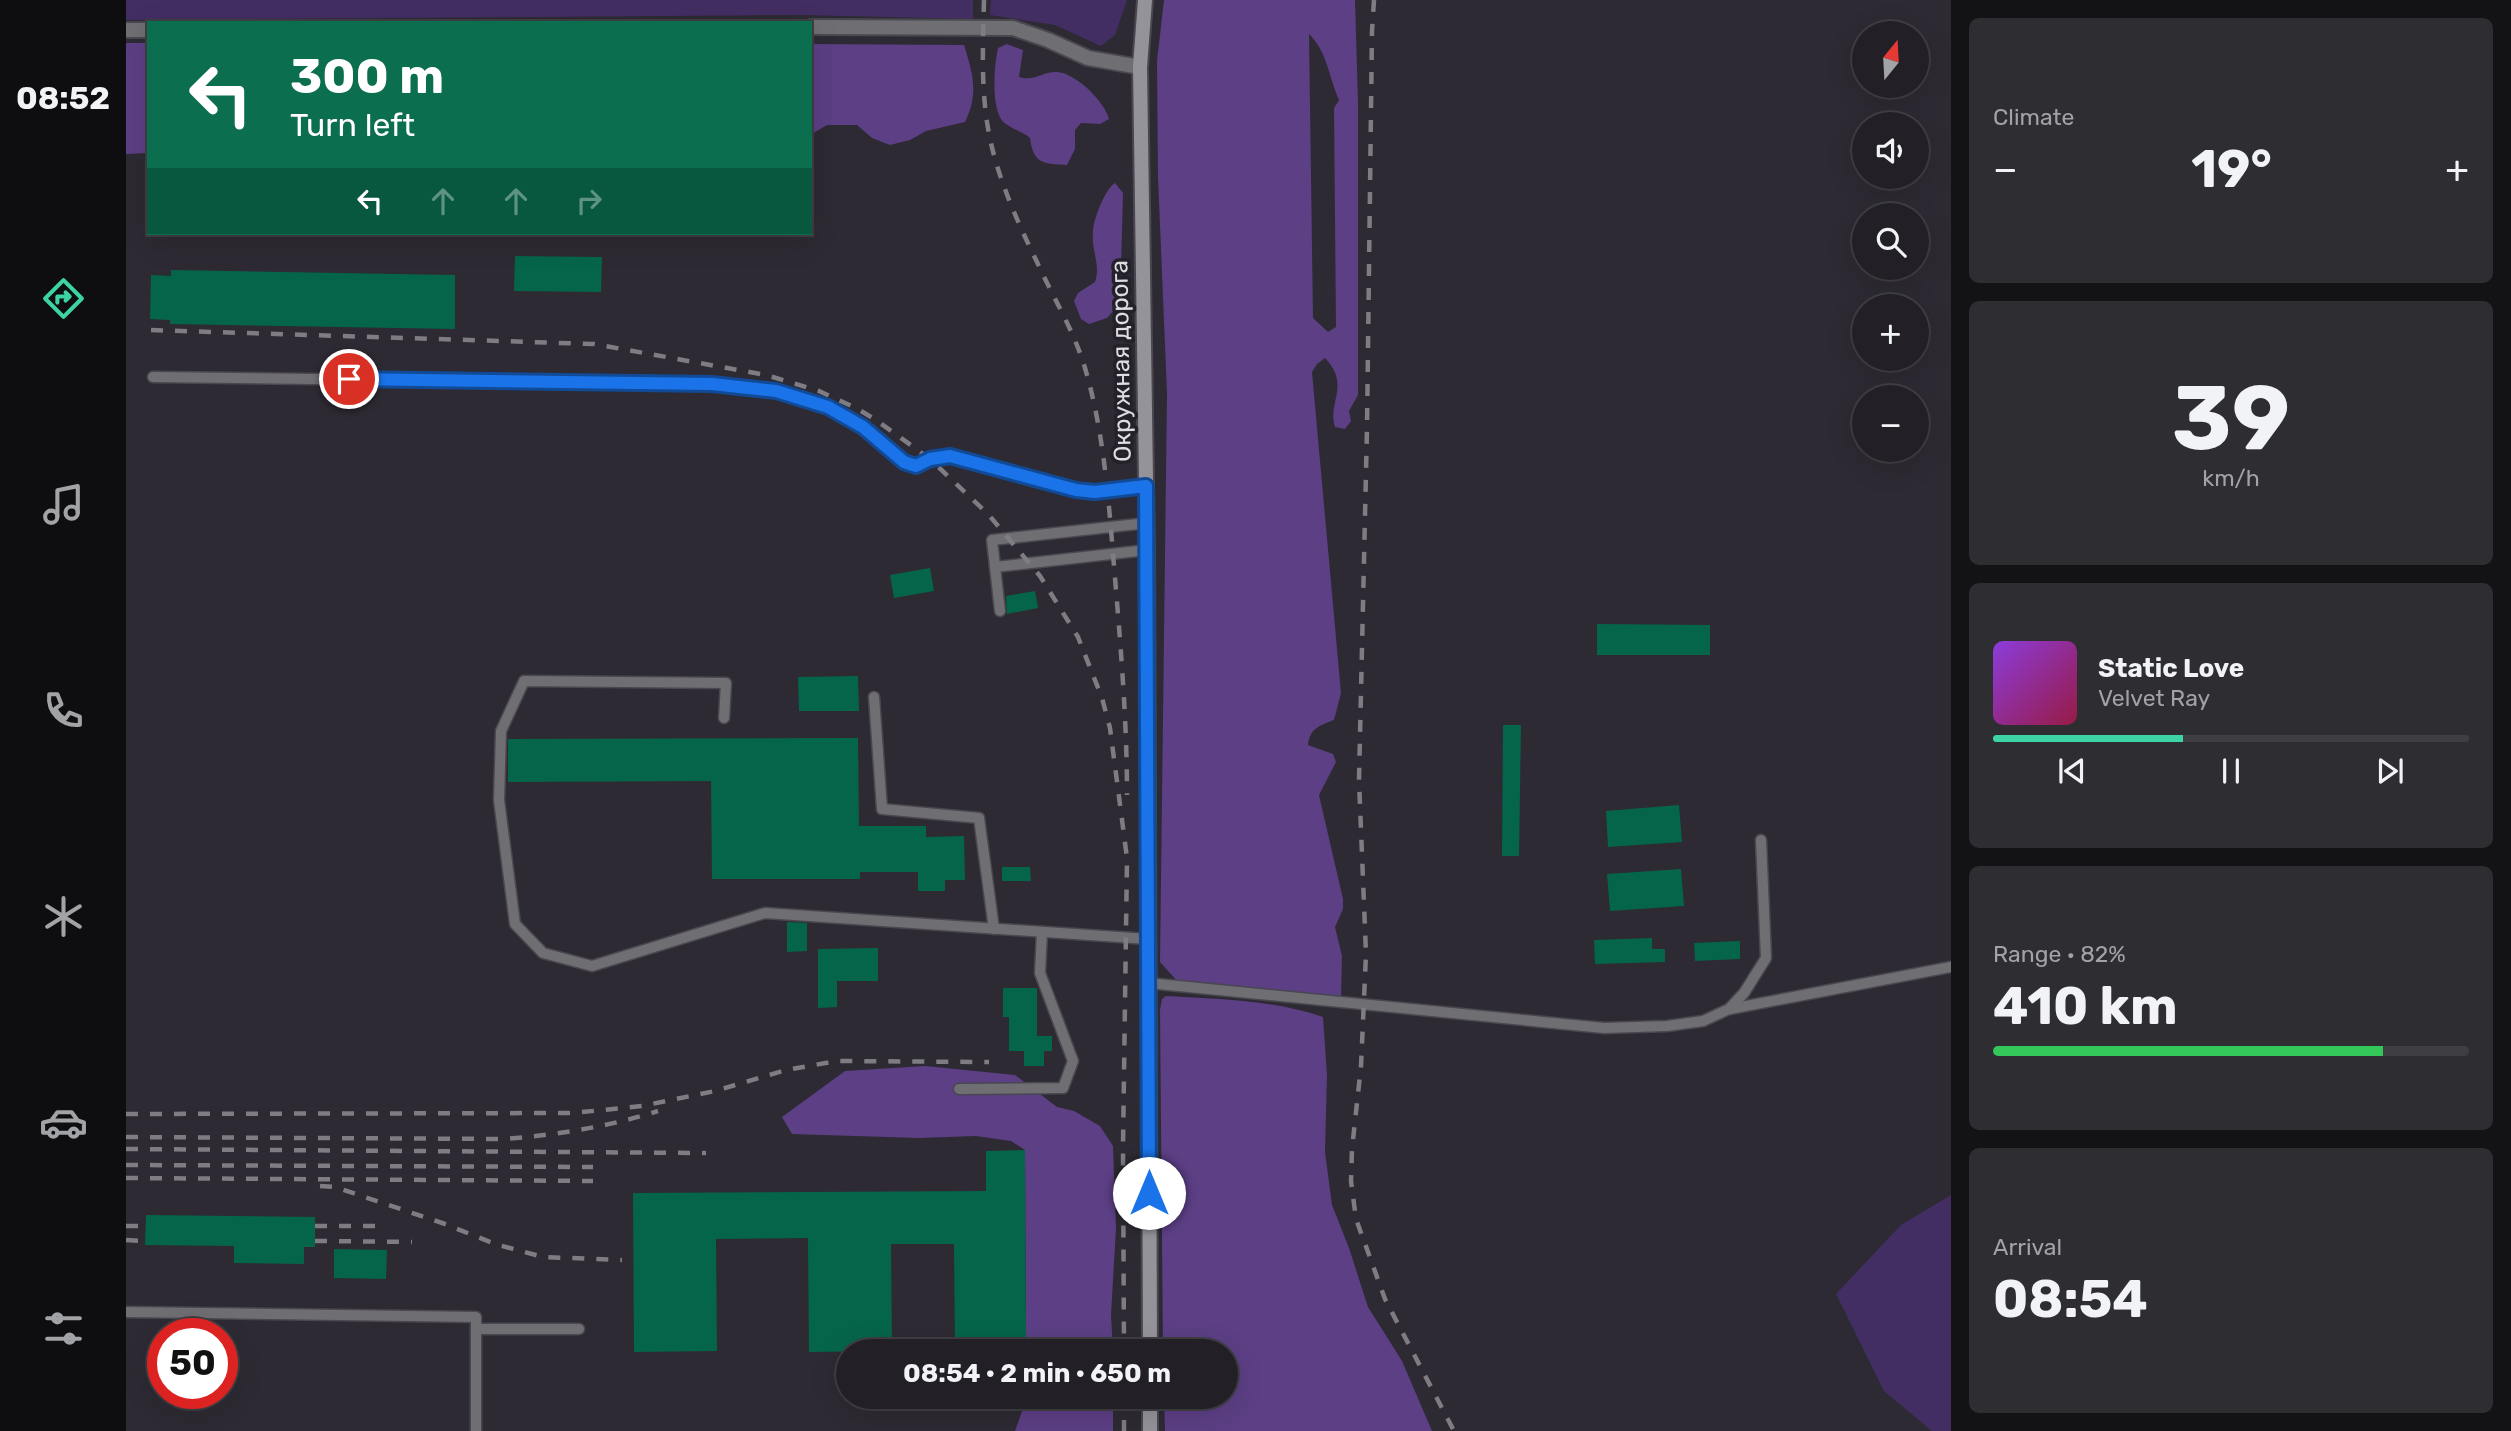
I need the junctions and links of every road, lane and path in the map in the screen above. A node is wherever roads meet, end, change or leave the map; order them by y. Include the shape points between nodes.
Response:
1 (1145, 0) edge
2 (812, 27) edge
3 (126, 30) edge
4 (147, 30) edge
5 (1140, 67) junction
6 (153, 377) dead end
7 (1146, 486) junction
8 (1147, 523) junction
9 (1147, 550) junction
10 (995, 567) junction
11 (1000, 611) dead end
12 (874, 697) dead end
13 (724, 718) dead end
14 (1762, 840) dead end
15 (994, 929) junction
16 (1042, 932) junction
17 (1148, 939) junction
18 (1951, 967) edge
19 (1148, 983) junction
20 (1729, 1009) junction
21 (959, 1089) dead end
22 (126, 1312) edge
23 (476, 1329) junction
24 (579, 1329) dead end
25 (1150, 1339) edge
26 (1150, 1409) edge
27 (476, 1431) edge
28 (1150, 1431) edge

1 - 5 main road, Окружная дорога
2 - 5 street via 1013,28 1087,58
3 - 4 street
5 - 7 main road, Окружная дорога
6 - 7 lane via 712,384 776,391 828,407 916,466 950,456 1076,490
7 - 8 main road, Окружная дорога
8 - 9 main road, Окружная дорога
8 - 10 lane via 992,540
9 - 10 lane
9 - 17 main road, Окружная дорога
10 - 11 lane
12 - 15 lane via 882,809 979,818
13 - 15 lane via 726,683 524,681 500,731 499,800 515,923 543,953 592,966 765,913
14 - 20 lane via 1766,958
15 - 16 lane
16 - 17 lane
16 - 21 lane via 1040,973 1073,1061 1063,1088
17 - 19 main road, Окружная дорога
18 - 20 lane
19 - 20 lane via 1604,1028 1703,1021
19 - 25 main road, Окружная дорога
22 - 23 lane via 477,1317
23 - 24 lane
23 - 27 lane
26 - 28 main road

